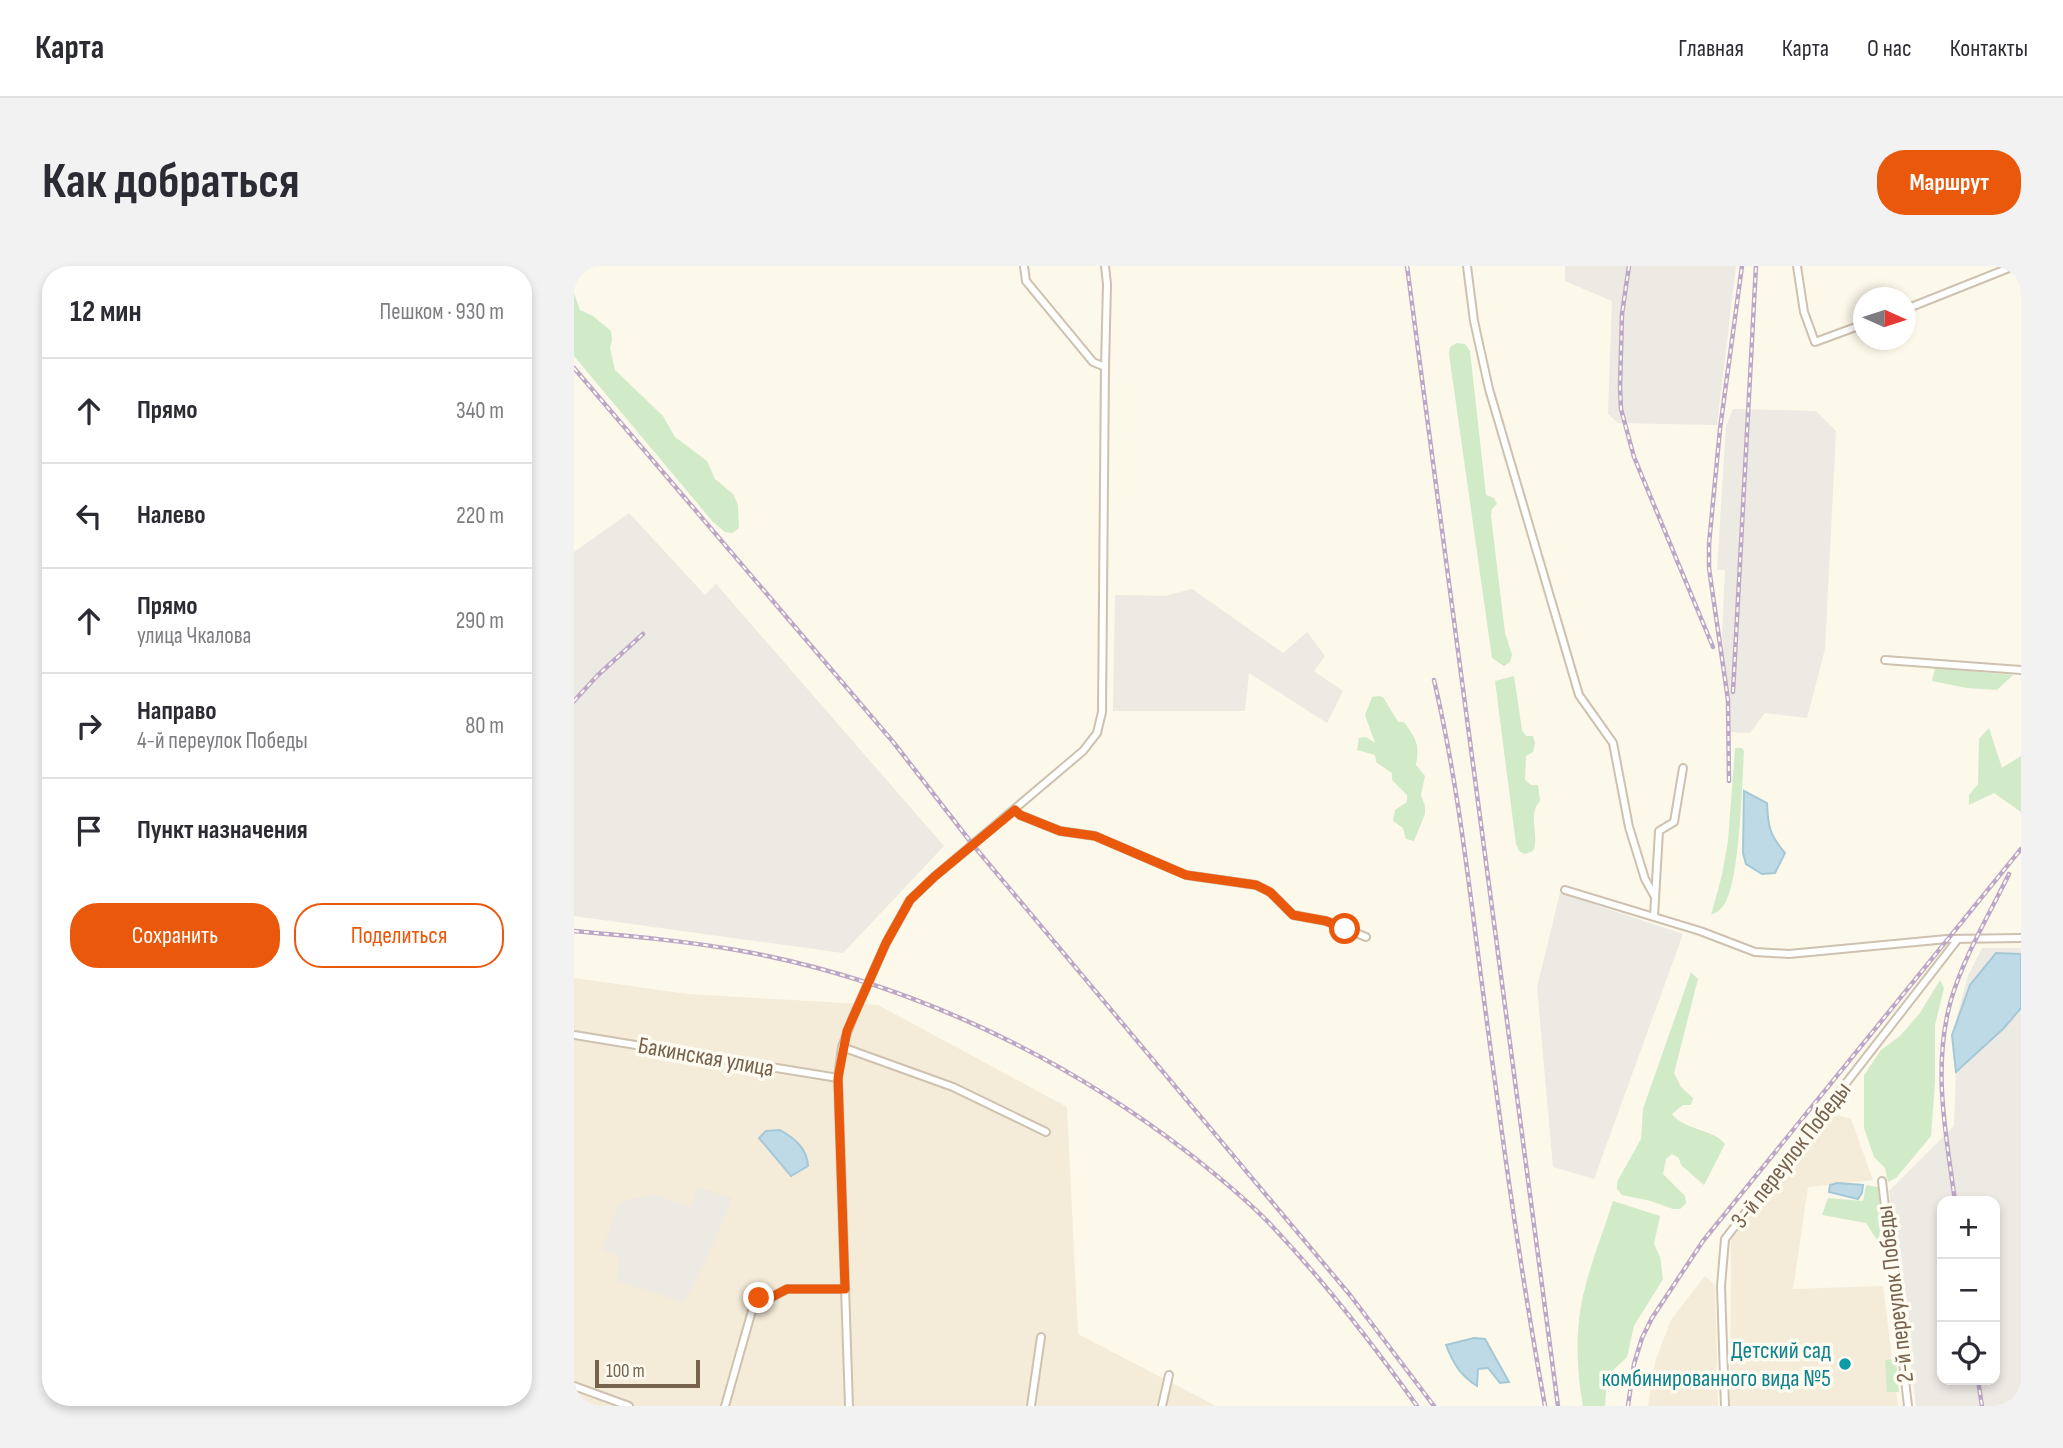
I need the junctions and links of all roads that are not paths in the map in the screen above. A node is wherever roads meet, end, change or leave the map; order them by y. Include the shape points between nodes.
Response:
1 (1024, 266) edge
2 (1105, 266) edge
3 (1467, 266) edge
4 (1797, 266) edge
5 (2014, 266) edge
6 (1916, 305) edge
7 (1853, 328) edge
8 (1105, 367) junction
9 (1885, 660) dead end
10 (2021, 670) edge
11 (1683, 768) dead end
12 (1015, 810) junction
13 (1565, 890) dead end
14 (1655, 897) junction
15 (1654, 916) junction
16 (1366, 937) dead end
17 (2021, 938) edge
18 (1958, 939) junction
19 (574, 1035) edge
20 (842, 1047) junction
21 (838, 1078) junction
22 (1046, 1132) dead end
23 (1882, 1181) dead end
24 (845, 1289) junction
25 (1041, 1337) dead end
26 (1169, 1375) dead end
27 (574, 1386) edge
28 (629, 1406) edge
29 (725, 1406) edge
30 (849, 1406) edge
31 (1031, 1406) edge
32 (1162, 1406) edge
33 (1725, 1406) edge
34 (1908, 1406) edge

1 - 8 street via 1026,281 1093,362
2 - 8 street
3 - 14 street via 1489,389 1579,695 1612,743 1629,827
4 - 7 street via 1804,312 1815,342
5 - 6 street
8 - 12 street via 1100,723 1083,751
9 - 10 street
11 - 14 street via 1674,822 1659,831
12 - 16 street via 1060,831 1095,836 1186,875 1256,885 1293,915 1326,921
12 - 20 street via 910,900 867,984
13 - 15 street
14 - 15 street
15 - 18 street via 1755,952 1789,954
17 - 18 street
18 - 33 street, 3-й переулок Победы via 1725,1239 1721,1286
19 - 21 street, Бакинская улица
20 - 21 street
20 - 22 street via 953,1087
21 - 24 street
23 - 34 street, 2-й переулок Победы
24 - 29 street via 787,1289 759,1298
24 - 30 street
25 - 31 street
26 - 32 street
27 - 28 street

